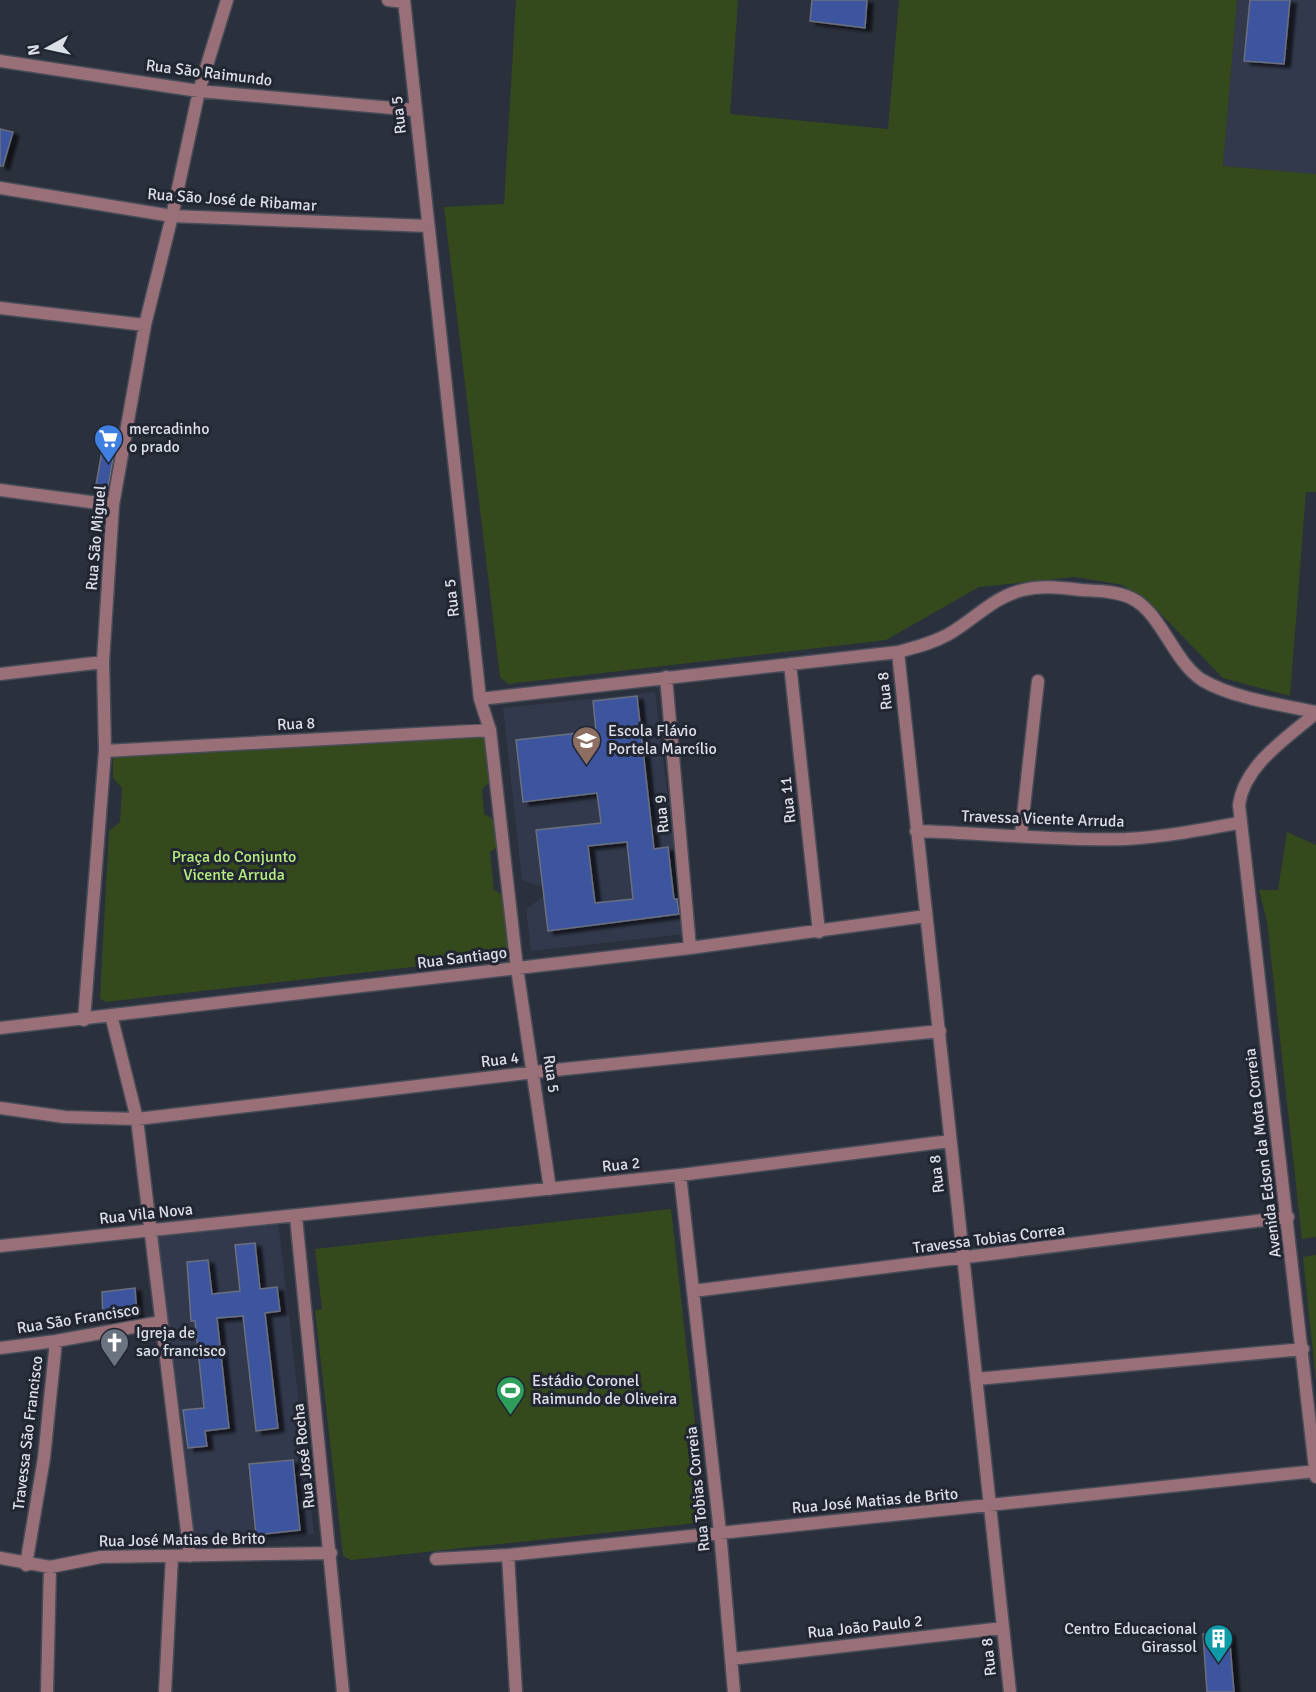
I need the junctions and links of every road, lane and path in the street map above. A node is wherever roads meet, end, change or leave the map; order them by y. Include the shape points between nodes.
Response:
1 (227, 0) edge
2 (388, 0) edge
3 (404, 1) edge
4 (0, 61) edge
5 (199, 91) junction
6 (415, 110) junction
7 (0, 188) edge
8 (172, 216) junction
9 (428, 226) junction
10 (0, 308) edge
11 (145, 325) junction
12 (0, 490) edge
13 (113, 505) junction
14 (898, 652) junction
15 (103, 662) junction
16 (790, 664) junction
17 (0, 674) edge
18 (666, 677) junction
19 (1038, 681) dead end
20 (480, 699) junction
21 (1316, 713) edge
22 (490, 730) junction
23 (105, 751) junction
24 (1239, 823) junction
25 (916, 831) junction
26 (1021, 834) junction
27 (927, 916) junction
28 (819, 932) junction
29 (690, 948) junction
30 (517, 968) junction
31 (111, 1016) junction
32 (84, 1020) junction
33 (0, 1028) edge
34 (940, 1031) junction
35 (535, 1072) junction
36 (0, 1108) edge
37 (137, 1119) junction
38 (950, 1142) junction
39 (680, 1175) junction
40 (550, 1189) junction
41 (296, 1217) junction
42 (1287, 1217) junction
43 (150, 1229) junction
44 (0, 1246) edge
45 (963, 1259) junction
46 (693, 1291) junction
47 (161, 1322) junction
48 (56, 1341) junction
49 (0, 1348) edge
50 (1303, 1349) junction
51 (976, 1379) junction
52 (1316, 1471) edge
53 (1316, 1478) edge
54 (989, 1506) junction
55 (720, 1532) junction
56 (331, 1554) junction
57 (508, 1555) junction
58 (172, 1556) junction
59 (190, 1556) junction
60 (0, 1558) edge
61 (436, 1559) dead end
62 (26, 1565) junction
63 (50, 1567) junction
64 (1003, 1628) junction
65 (731, 1659) junction
66 (48, 1692) edge
67 (165, 1692) edge
68 (343, 1692) edge
69 (516, 1692) edge
70 (734, 1692) edge
71 (1010, 1692) edge

1 - 5 street, Rua São Miguel
2 - 3 street
3 - 6 street, Rua 5
4 - 5 street, Rua São Raimundo
5 - 6 street, Rua São Raimundo
5 - 8 street, Rua São Miguel
6 - 9 street, Rua 5
7 - 8 street, Rua São José de Ribamar
8 - 9 street, Rua São José de Ribamar
8 - 11 street, Rua São Miguel
9 - 20 street, Rua 5
10 - 11 street
11 - 13 street, Rua São Miguel
12 - 13 street
13 - 15 street, Rua São Miguel
14 - 16 street, Rua 8
14 - 21 street, Rua 8 via 935,641 1006,595 1025,589 1119,594 1143,607 1179,657 1202,680
14 - 25 street, Rua 8
15 - 17 street
15 - 23 street, Rua São Miguel
16 - 18 street, Rua 8
16 - 28 street, Rua 11
18 - 20 street, Rua 8
18 - 29 street, Rua 9
19 - 26 street
20 - 22 street, Rua 5
21 - 24 street, Avenida Edson da Mota Correia via 1248,778 1241,790
22 - 23 street, Rua 8
22 - 30 street, Rua 5
23 - 32 street, Rua São Miguel
24 - 26 street, Travessa Vicente Arruda via 1173,835 1127,838
24 - 42 street, Avenida Edson da Mota Correia
25 - 26 street, Travessa Vicente Arruda
25 - 27 street, Rua 8
27 - 28 street, Rua Santiago
27 - 34 street, Rua 8
28 - 29 street, Rua Santiago
29 - 30 street, Rua Santiago
30 - 31 street, Rua Santiago
30 - 35 street, Rua 5
31 - 32 street, Rua Santiago
31 - 37 street
32 - 33 street, Rua Santiago
34 - 35 street, Rua 4
34 - 38 street, Rua 8
35 - 37 street, Rua 4
35 - 40 street, Rua 5
36 - 37 street, Rua 4 via 66,1117
37 - 43 street
38 - 39 street, Rua 2
38 - 45 street, Rua 8
39 - 40 street, Rua 2
39 - 46 street, Rua Tobias Correia
40 - 41 street, Rua 2
41 - 43 street, Rua Vila Nova
41 - 56 street, Rua José Rocha
42 - 45 street, Travessa Tobias Correa
42 - 50 street, Avenida Edson da Mota Correia
43 - 44 street, Rua Vila Nova
43 - 47 street
45 - 46 street, Travessa Tobias Correa
45 - 51 street, Rua 8
46 - 55 street, Rua Tobias Correia
47 - 48 street, Rua São Francisco
47 - 59 street
48 - 49 street, Rua São Francisco
48 - 62 street, Travessa São Francisco via 45,1458
50 - 51 street
50 - 52 street, Avenida Edson da Mota Correia
51 - 54 street, Rua 8
52 - 53 street, Avenida Edson da Mota Correia
52 - 54 street, Rua José Matias de Brito
54 - 55 street, Rua José Matias de Brito
54 - 64 street, Rua 8
55 - 57 street, Rua José Matias de Brito
55 - 65 street, Rua Tobias Correia
56 - 59 street, Rua José Matias de Brito
56 - 68 street, Rua José Rocha
57 - 61 street, Rua José Matias de Brito
57 - 69 street
58 - 59 street, Rua José Matias de Brito
58 - 63 street, Rua José Matias de Brito via 101,1557
58 - 67 street
60 - 62 street, Rua José Matias de Brito
62 - 63 street, Rua José Matias de Brito
63 - 66 street
64 - 65 street, Rua João Paulo 2
64 - 71 street, Rua 8
65 - 70 street, Rua Tobias Correia

